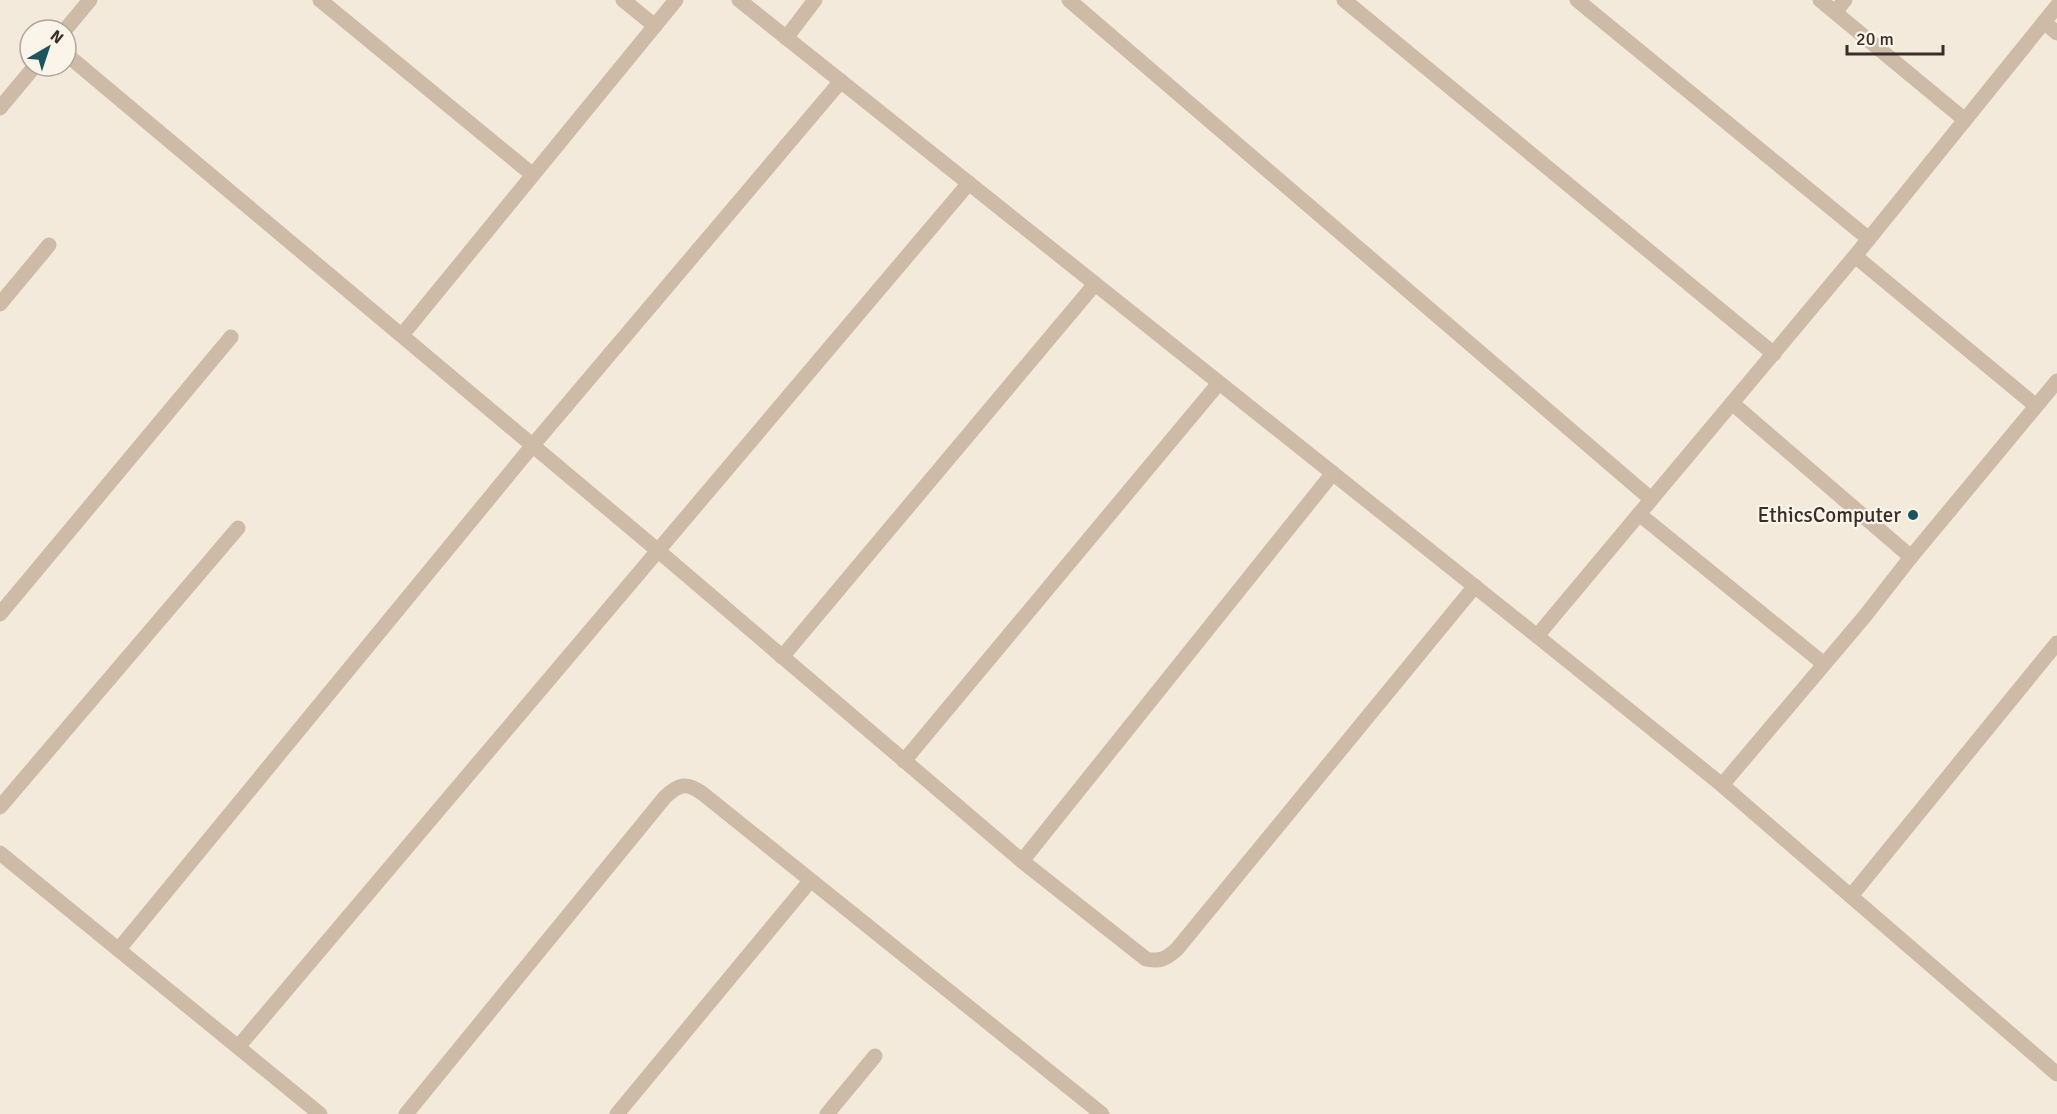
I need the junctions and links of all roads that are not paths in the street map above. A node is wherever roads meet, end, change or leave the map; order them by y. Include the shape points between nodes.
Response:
1 (320, 0) edge
2 (623, 0) edge
3 (676, 0) edge
4 (739, 0) edge
5 (816, 0) edge
6 (1069, 0) edge
7 (1577, 0) edge
8 (1820, 0) edge
9 (1845, 0) edge
10 (88, 1) edge
11 (1346, 1) edge
12 (2057, 6) edge
13 (1835, 12) junction
14 (75, 18) edge
15 (2044, 22) junction
16 (655, 26) junction
17 (2057, 33) edge
18 (786, 38) junction
19 (78, 64) edge
20 (25, 78) edge
21 (841, 81) junction
22 (0, 108) edge
23 (1965, 120) junction
24 (532, 175) junction
25 (969, 183) junction
26 (1869, 239) junction
27 (50, 245) dead end
28 (1855, 256) junction
29 (1095, 284) junction
30 (0, 304) edge
31 (402, 335) junction
32 (231, 337) dead end
33 (1774, 354) junction
34 (2057, 381) edge
35 (1220, 383) junction
36 (1732, 403) junction
37 (2036, 406) junction
38 (533, 446) junction
39 (1333, 473) junction
40 (1651, 500) junction
41 (1639, 514) junction
42 (238, 528) dead end
43 (657, 551) junction
44 (1911, 557) junction
45 (1475, 586) junction
46 (0, 614) edge
47 (1537, 636) junction
48 (2057, 643) edge
49 (782, 657) junction
50 (1824, 664) junction
51 (904, 761) junction
52 (1722, 785) junction
53 (0, 807) edge
54 (0, 853) edge
55 (1022, 861) junction
56 (810, 881) junction
57 (1851, 896) junction
58 (120, 949) junction
59 (238, 1047) junction
60 (875, 1056) dead end
61 (2057, 1074) edge
62 (320, 1114) edge
63 (406, 1114) edge
64 (616, 1114) edge
65 (827, 1114) edge
66 (1102, 1114) edge

1 - 24 street
2 - 16 street
3 - 16 street
4 - 18 street
5 - 18 street
6 - 40 street
7 - 26 street
8 - 13 street
9 - 13 street
10 - 14 street
11 - 33 street
12 - 15 street
13 - 23 street
15 - 17 street
15 - 23 street
16 - 24 street
18 - 21 street
19 - 31 street
20 - 22 street
21 - 25 street
21 - 38 street
23 - 26 street
24 - 31 street
25 - 29 street
25 - 43 street
26 - 28 street
27 - 30 street
28 - 33 street
28 - 37 street
29 - 35 street
29 - 49 street
31 - 38 street
32 - 46 street
33 - 36 street
34 - 37 street
35 - 39 street
35 - 51 street
36 - 40 street
36 - 44 street
37 - 44 street
38 - 43 street
38 - 58 street
39 - 45 street
39 - 55 street
40 - 41 street
41 - 47 street
41 - 50 street
42 - 53 street
43 - 49 street
43 - 59 street
44 - 50 street
45 - 47 street
45 - 55 street via 1168,958 1157,962 1146,959
47 - 52 street
48 - 57 street
49 - 51 street
50 - 52 street
51 - 55 street
52 - 57 street
54 - 58 street
56 - 63 street via 692,786 674,789
56 - 64 street
56 - 66 street
57 - 61 street
58 - 59 street
59 - 62 street
60 - 65 street

